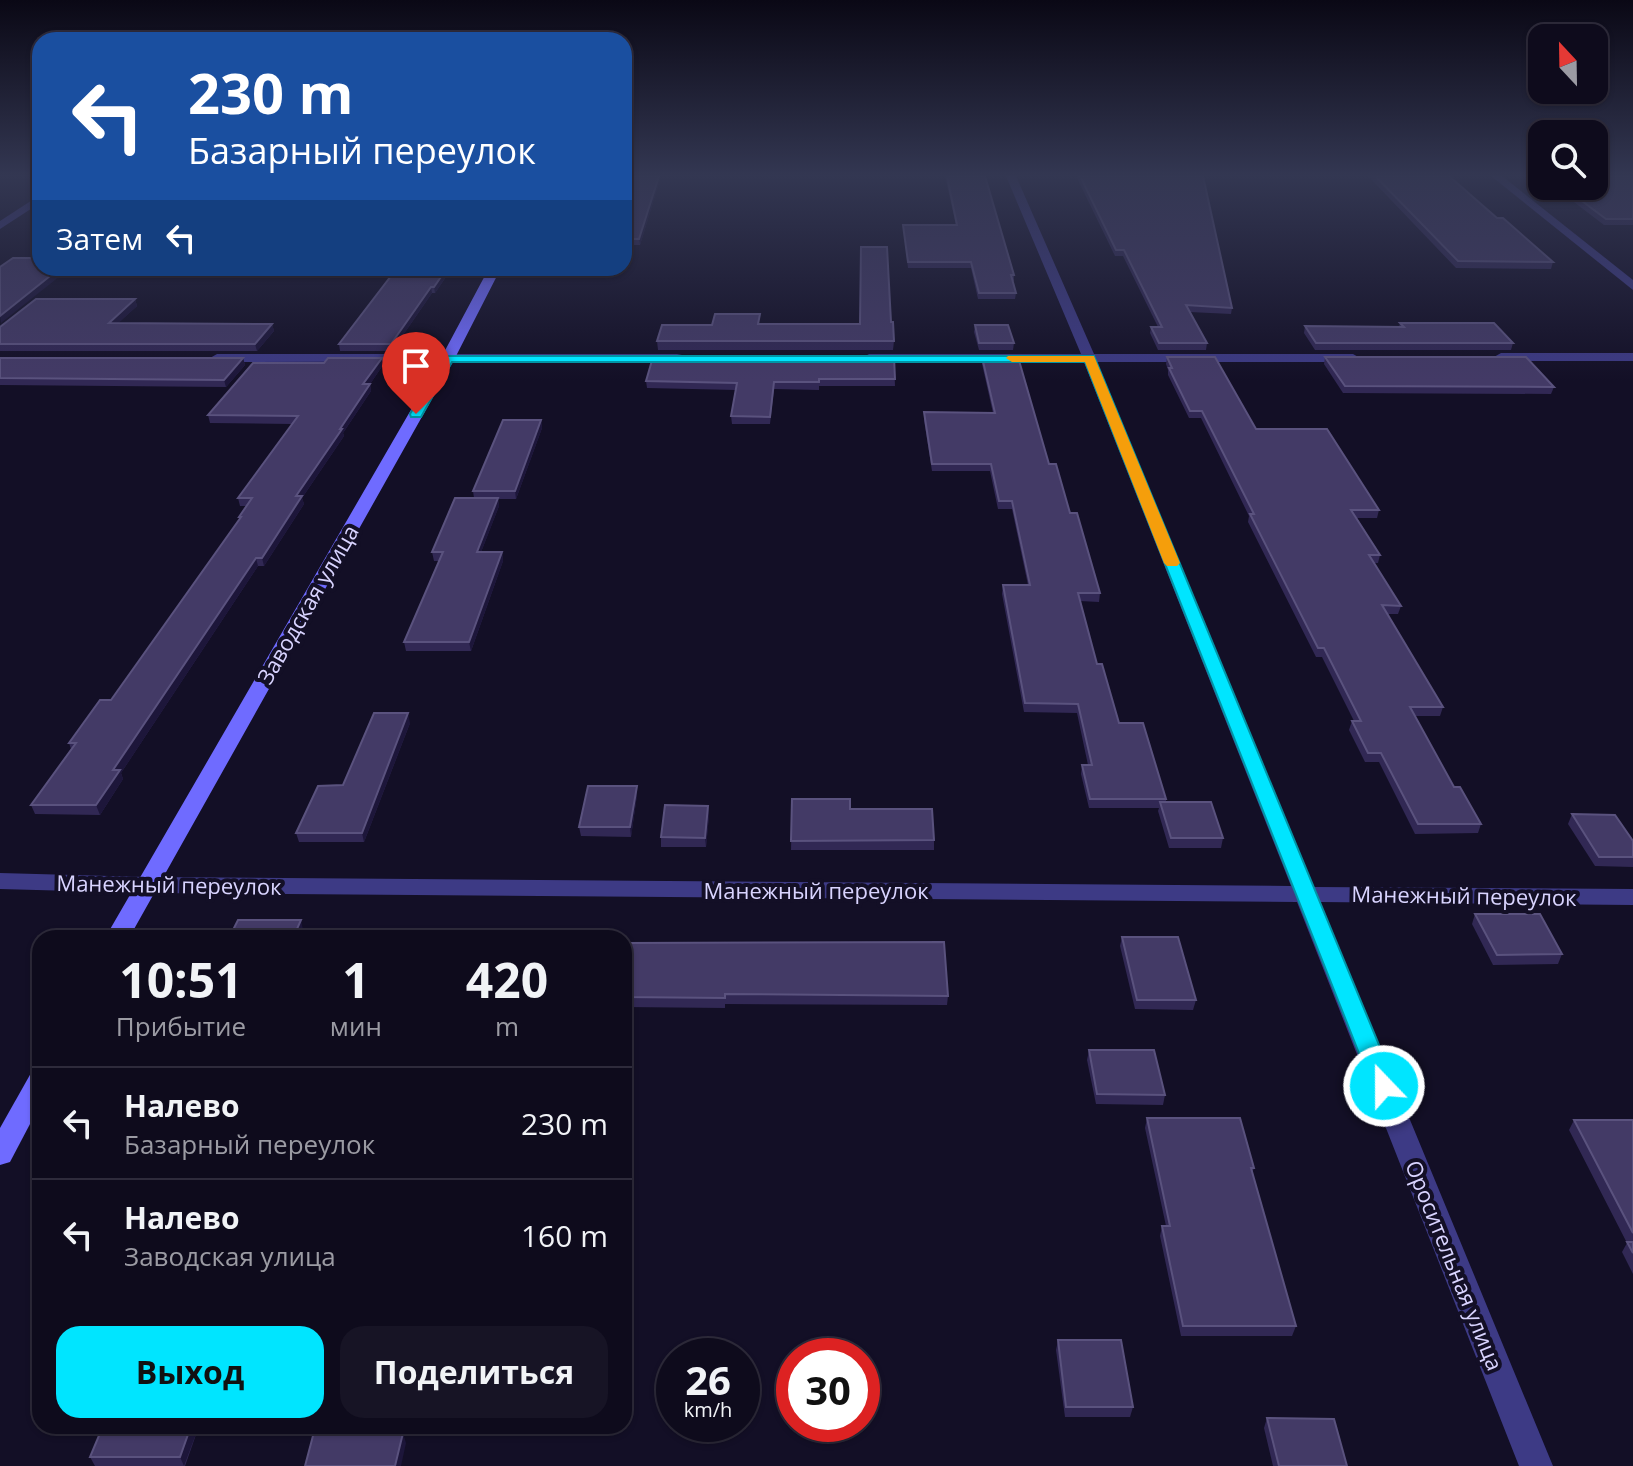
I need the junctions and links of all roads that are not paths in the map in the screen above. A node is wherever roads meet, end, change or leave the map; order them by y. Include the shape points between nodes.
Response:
1 (1040, 244) edge
2 (1581, 244) edge
3 (491, 276) edge
4 (1633, 286) edge
5 (1489, 357) edge
6 (1633, 357) edge
7 (208, 358) edge
8 (448, 358) junction
9 (698, 358) edge
10 (855, 358) edge
11 (1089, 358) junction
12 (1361, 358) edge
13 (0, 881) edge
14 (146, 885) junction
15 (1305, 893) junction
16 (1633, 897) edge
17 (121, 930) edge
18 (32, 1095) edge
19 (0, 1154) edge
20 (1536, 1466) edge

1 - 11 street, Оросительная улица
2 - 4 street
3 - 8 main road, Заводская улица
5 - 6 street
7 - 8 street
8 - 9 street
8 - 14 main road, Заводская улица
10 - 11 street
11 - 12 street
11 - 15 street, Оросительная улица
13 - 14 street, Манежный переулок
14 - 15 street, Манежный переулок
14 - 17 main road, Заводская улица
15 - 16 street, Манежный переулок
15 - 20 street, Оросительная улица
18 - 19 main road

